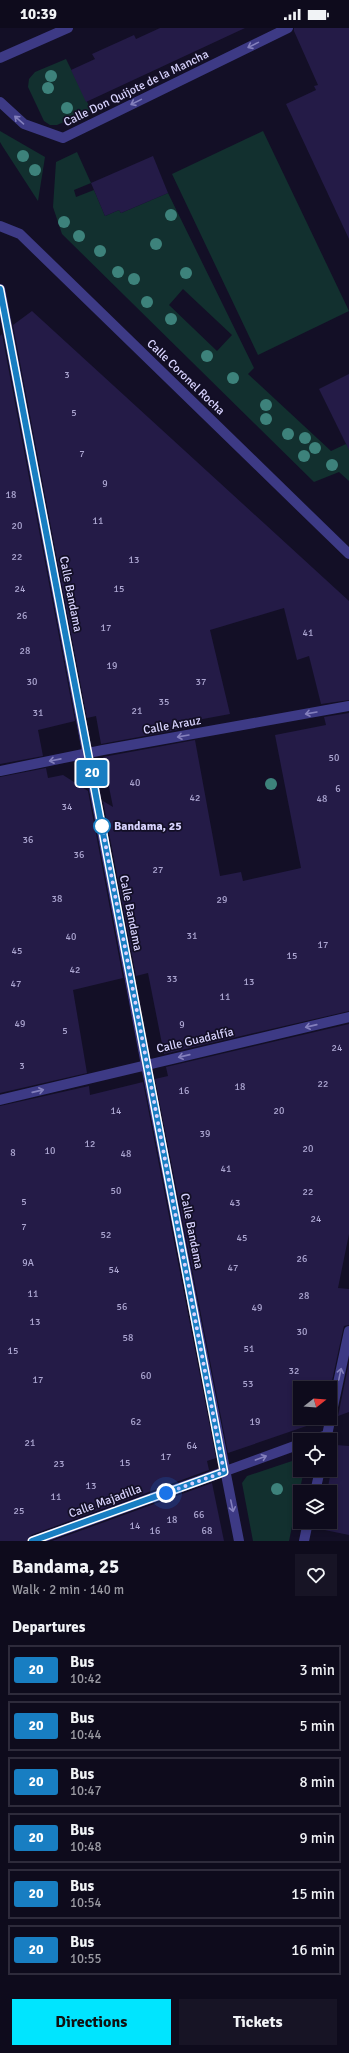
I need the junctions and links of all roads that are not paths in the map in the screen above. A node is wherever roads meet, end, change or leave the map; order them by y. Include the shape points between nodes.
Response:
1 (68, 28) edge
2 (288, 28) edge
3 (48, 32) edge
4 (0, 58) edge
5 (0, 102) edge
6 (0, 226) edge
7 (0, 289) edge
8 (349, 554) edge
9 (349, 706) edge
10 (88, 753) junction
11 (0, 771) edge
12 (349, 1017) edge
13 (146, 1065) junction
14 (0, 1100) edge
15 (349, 1331) edge
16 (328, 1433) edge
17 (293, 1447) edge
18 (224, 1472) junction
19 (307, 1529) edge
20 (33, 1541) edge
21 (239, 1541) edge
22 (304, 1541) edge

1 - 3 street
2 -> 5 street, Calle Don Quijote de la Mancha via 62,138 24,124
3 - 4 street
6 - 8 street, Calle Coronel Rocha via 20,234
7 - 10 street, Calle Bandama
9 -> 10 street, Calle Arauz
10 -> 11 street, Calle Arauz
10 - 13 street, Calle Bandama
12 -> 13 street, Calle Guadalfía
14 -> 13 street, Calle Guadalfía
13 - 18 street, Calle Bandama
16 -> 15 street
18 -> 17 street, Calle Majadilla
18 - 20 street, Calle Majadilla
18 -> 21 street, Calle Bandama
19 - 22 street

